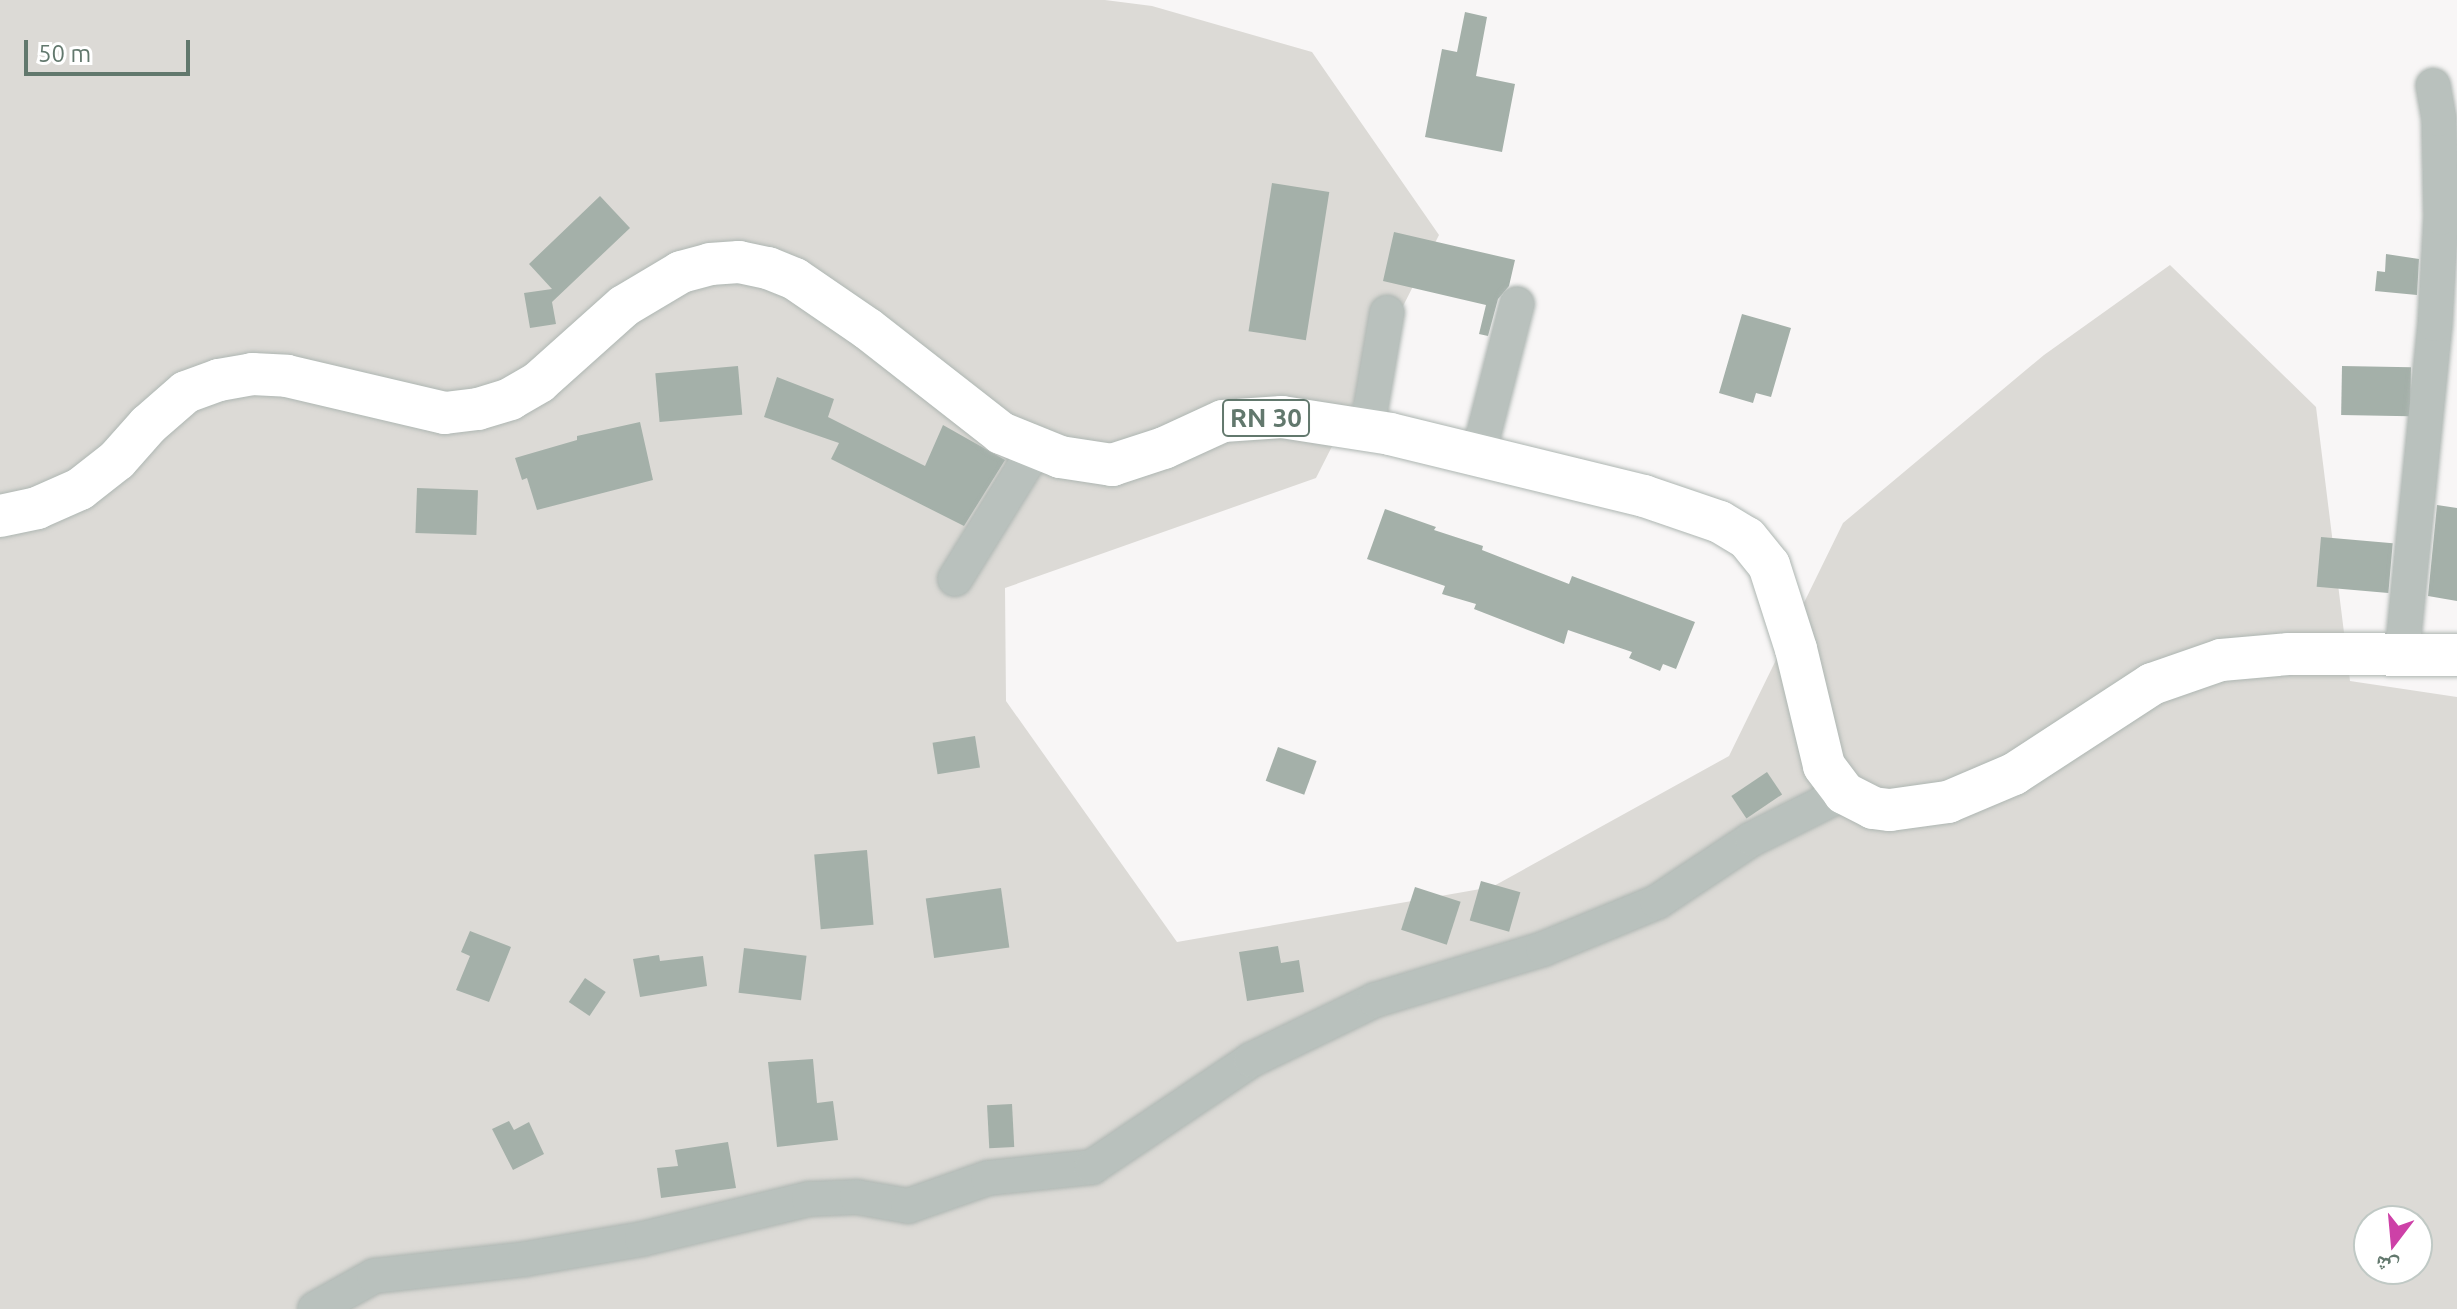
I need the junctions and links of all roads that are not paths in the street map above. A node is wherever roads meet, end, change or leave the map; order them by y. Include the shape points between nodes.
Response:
1 (2433, 86) dead end
2 (1517, 304) dead end
3 (1387, 313) dead end
4 (1367, 430) junction
5 (1036, 448) junction
6 (1478, 456) junction
7 (0, 516) edge
8 (955, 579) dead end
9 (2402, 654) junction
10 (2457, 655) edge
11 (1844, 793) junction
12 (315, 1309) edge

1 - 9 street via 2441,218
2 - 6 street
3 - 4 street
4 - 5 main road, RN 30 via 1282,417 1223,421 1112,465
4 - 6 main road, RN 30
5 - 7 main road, RN 30 via 1001,433 795,279 739,262 681,272 624,306 539,382 478,409 445,413 287,376 252,374 219,380 186,392 80,489 37,508
5 - 8 street
6 - 11 main road, RN 30 via 1644,496 1720,522 1747,538 1769,565 1824,766
9 - 10 main road
9 - 11 main road via 2221,660 2152,684 2014,774 1948,802 1890,810 1873,808
11 - 12 street via 1752,839 1657,902 1543,949 1375,1000 1251,1060 1092,1167 988,1178 908,1206 857,1197 809,1199 627,1242 374,1276

